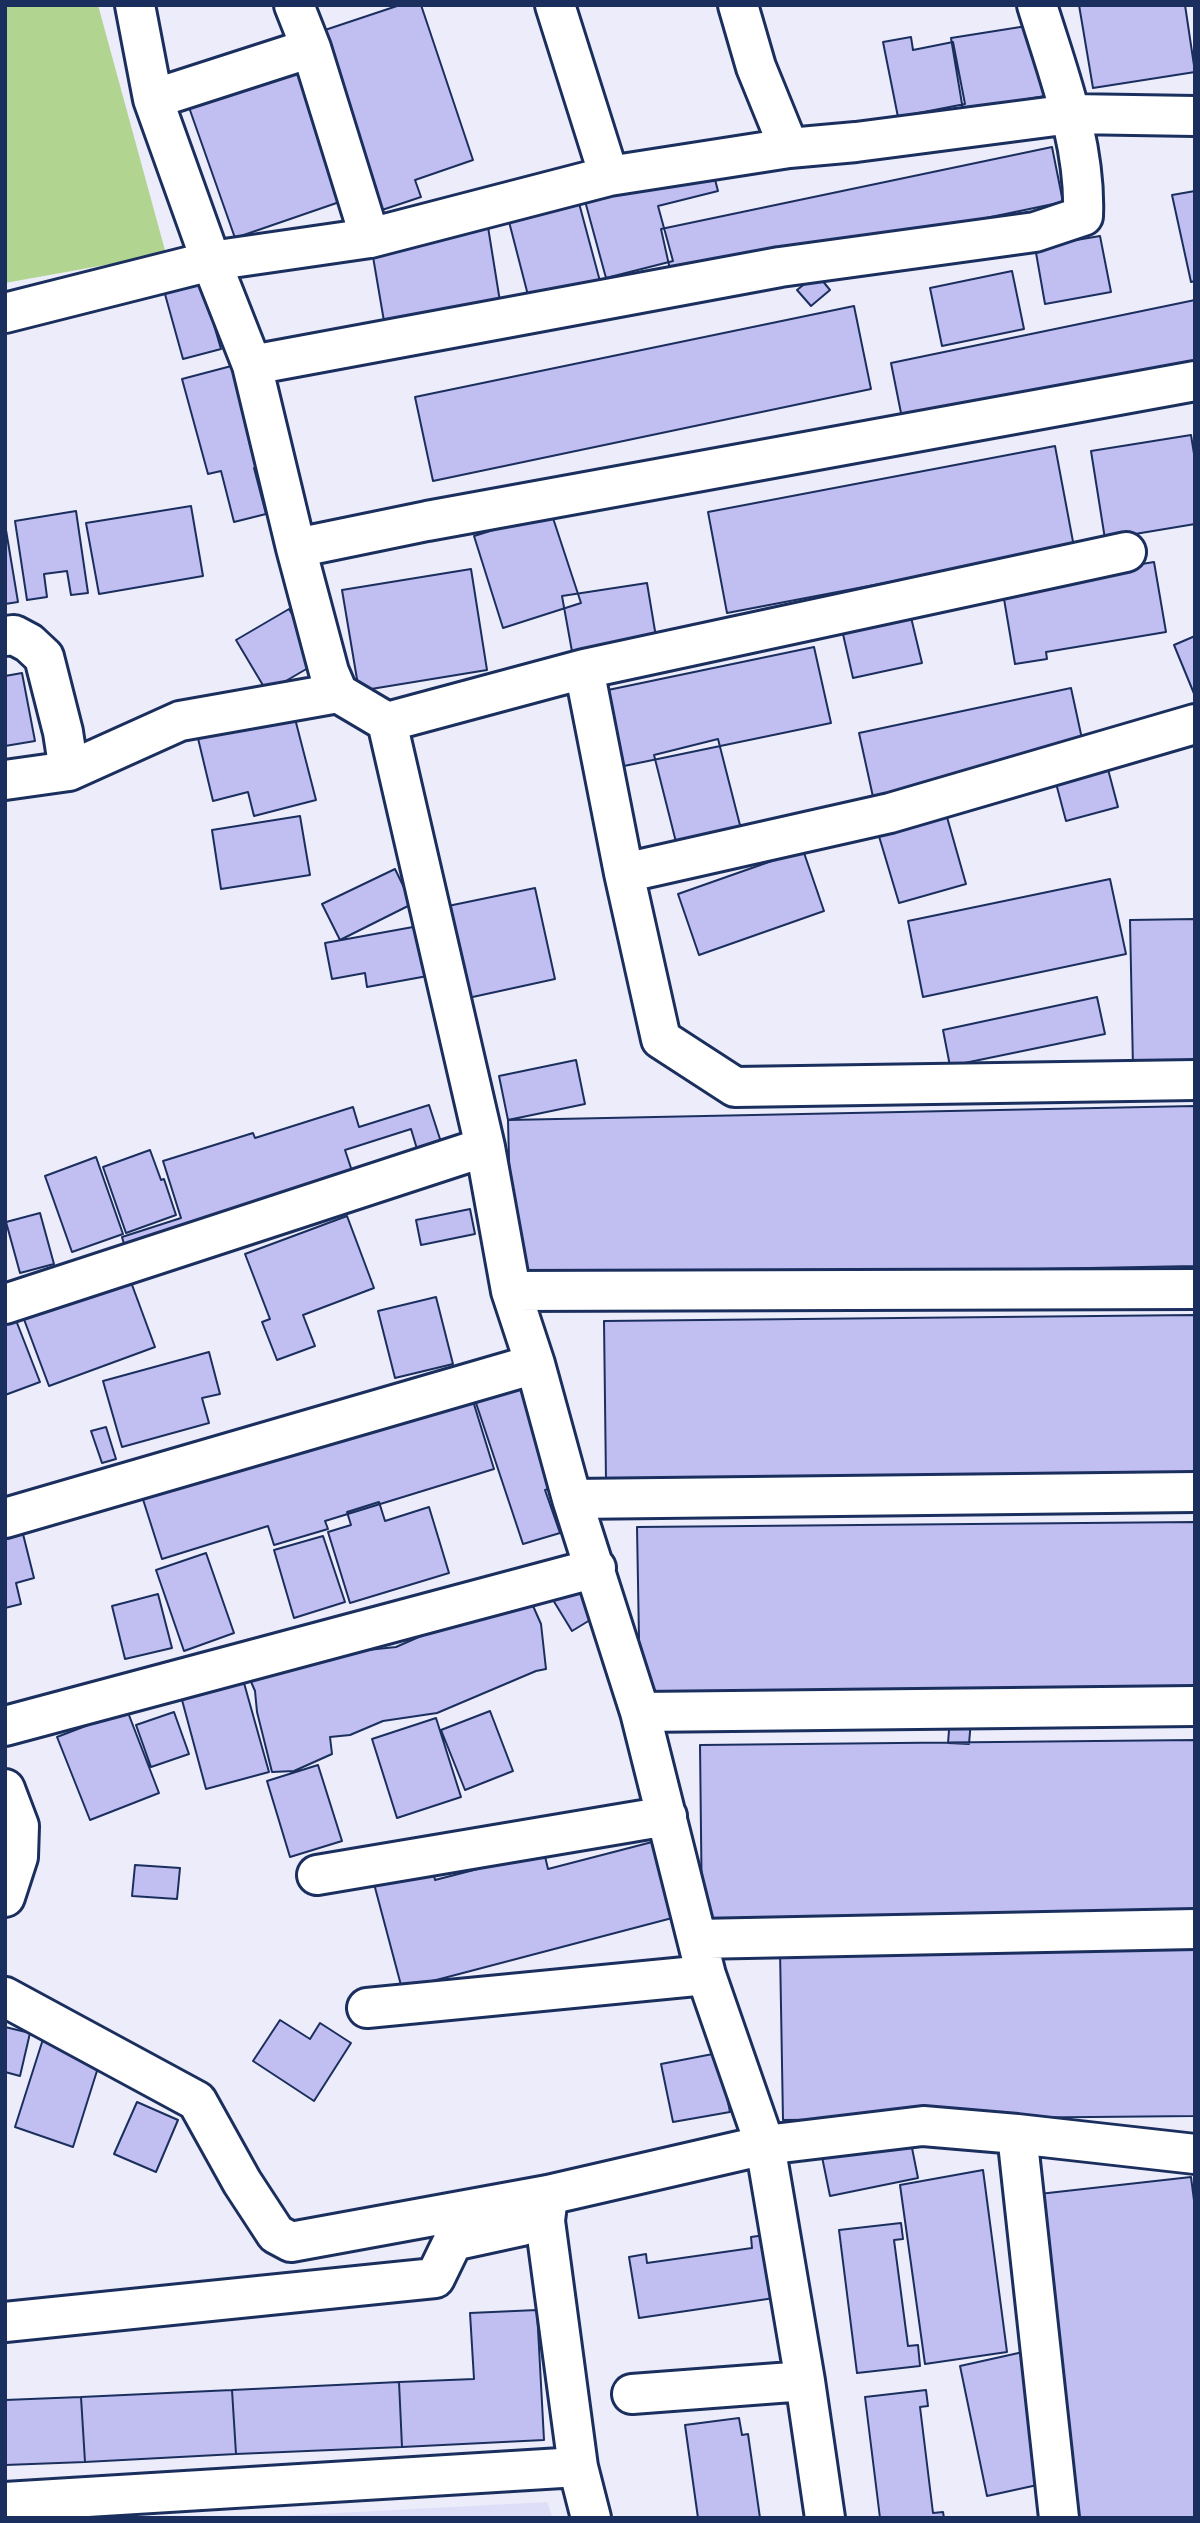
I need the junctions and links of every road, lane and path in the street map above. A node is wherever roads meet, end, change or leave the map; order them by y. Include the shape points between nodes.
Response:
1 (135, 5) edge
2 (294, 5) edge
3 (555, 5) edge
4 (738, 5) edge
5 (1037, 5) edge
6 (311, 48) junction
7 (153, 99) junction
8 (1071, 114) junction
9 (1195, 116) edge
10 (789, 148) junction
11 (609, 176) junction
12 (370, 238) junction
13 (211, 261) junction
14 (5, 313) edge
15 (252, 365) junction
16 (1195, 381) edge
17 (296, 548) junction
18 (1126, 552) dead end
19 (5, 636) edge
20 (584, 669) junction
21 (338, 692) junction
22 (387, 722) junction
23 (1195, 724) edge
24 (69, 771) junction
25 (5, 780) edge
26 (624, 873) junction
27 (1195, 1080) edge
28 (485, 1147) junction
29 (1195, 1289) edge
30 (511, 1291) junction
31 (5, 1304) edge
32 (535, 1364) junction
33 (1195, 1492) edge
34 (572, 1499) junction
35 (5, 1518) edge
36 (596, 1568) junction
37 (1195, 1706) edge
38 (640, 1712) junction
39 (5, 1726) edge
40 (5, 1789) edge
41 (667, 1816) junction
42 (317, 1875) dead end
43 (5, 1897) edge
44 (1195, 1929) edge
45 (697, 1939) junction
46 (706, 1975) junction
47 (5, 1997) edge
48 (367, 2008) dead end
49 (1017, 2134) junction
50 (765, 2145) junction
51 (1195, 2154) edge
52 (546, 2208) junction
53 (5, 2322) edge
54 (805, 2381) junction
55 (632, 2394) dead end
56 (578, 2467) junction
57 (5, 2502) edge
58 (591, 2518) edge
59 (825, 2518) edge
60 (1059, 2518) edge

1 - 7 street
2 - 6 street
3 - 11 street
4 - 10 street via 756,67
5 - 8 street
6 - 7 street
6 - 12 street
7 - 13 street
8 - 9 street
8 - 10 street
8 - 15 street via 1084,187 1083,216 1035,232 780,267
10 - 11 street
11 - 12 street
12 - 13 street
13 - 14 street
13 - 15 street
15 - 17 street
16 - 17 street
17 - 21 street
18 - 20 street
19 - 24 street via 29,643 44,657
20 - 22 street
20 - 26 street
21 - 22 street
21 - 24 street via 180,722
22 - 28 street
23 - 26 street via 890,813
24 - 25 street
26 - 27 street via 661,1039 735,1087
28 - 30 street
28 - 31 street
29 - 30 street
30 - 32 street
32 - 34 street
32 - 35 street
33 - 34 street
34 - 36 street
36 - 38 street
36 - 39 street
37 - 38 street
38 - 41 street
40 - 43 street via 19,1826 18,1857
41 - 42 street
41 - 45 street
44 - 45 street
45 - 46 street
46 - 48 street
46 - 50 street
47 - 52 street via 197,2101 276,2234 291,2242
49 - 50 street via 923,2126
49 - 51 street
49 - 60 street
50 - 52 street
50 - 54 street
52 - 53 street via 453,2241 436,2278
52 - 56 street
54 - 55 street
54 - 59 street
56 - 57 street
56 - 58 street

